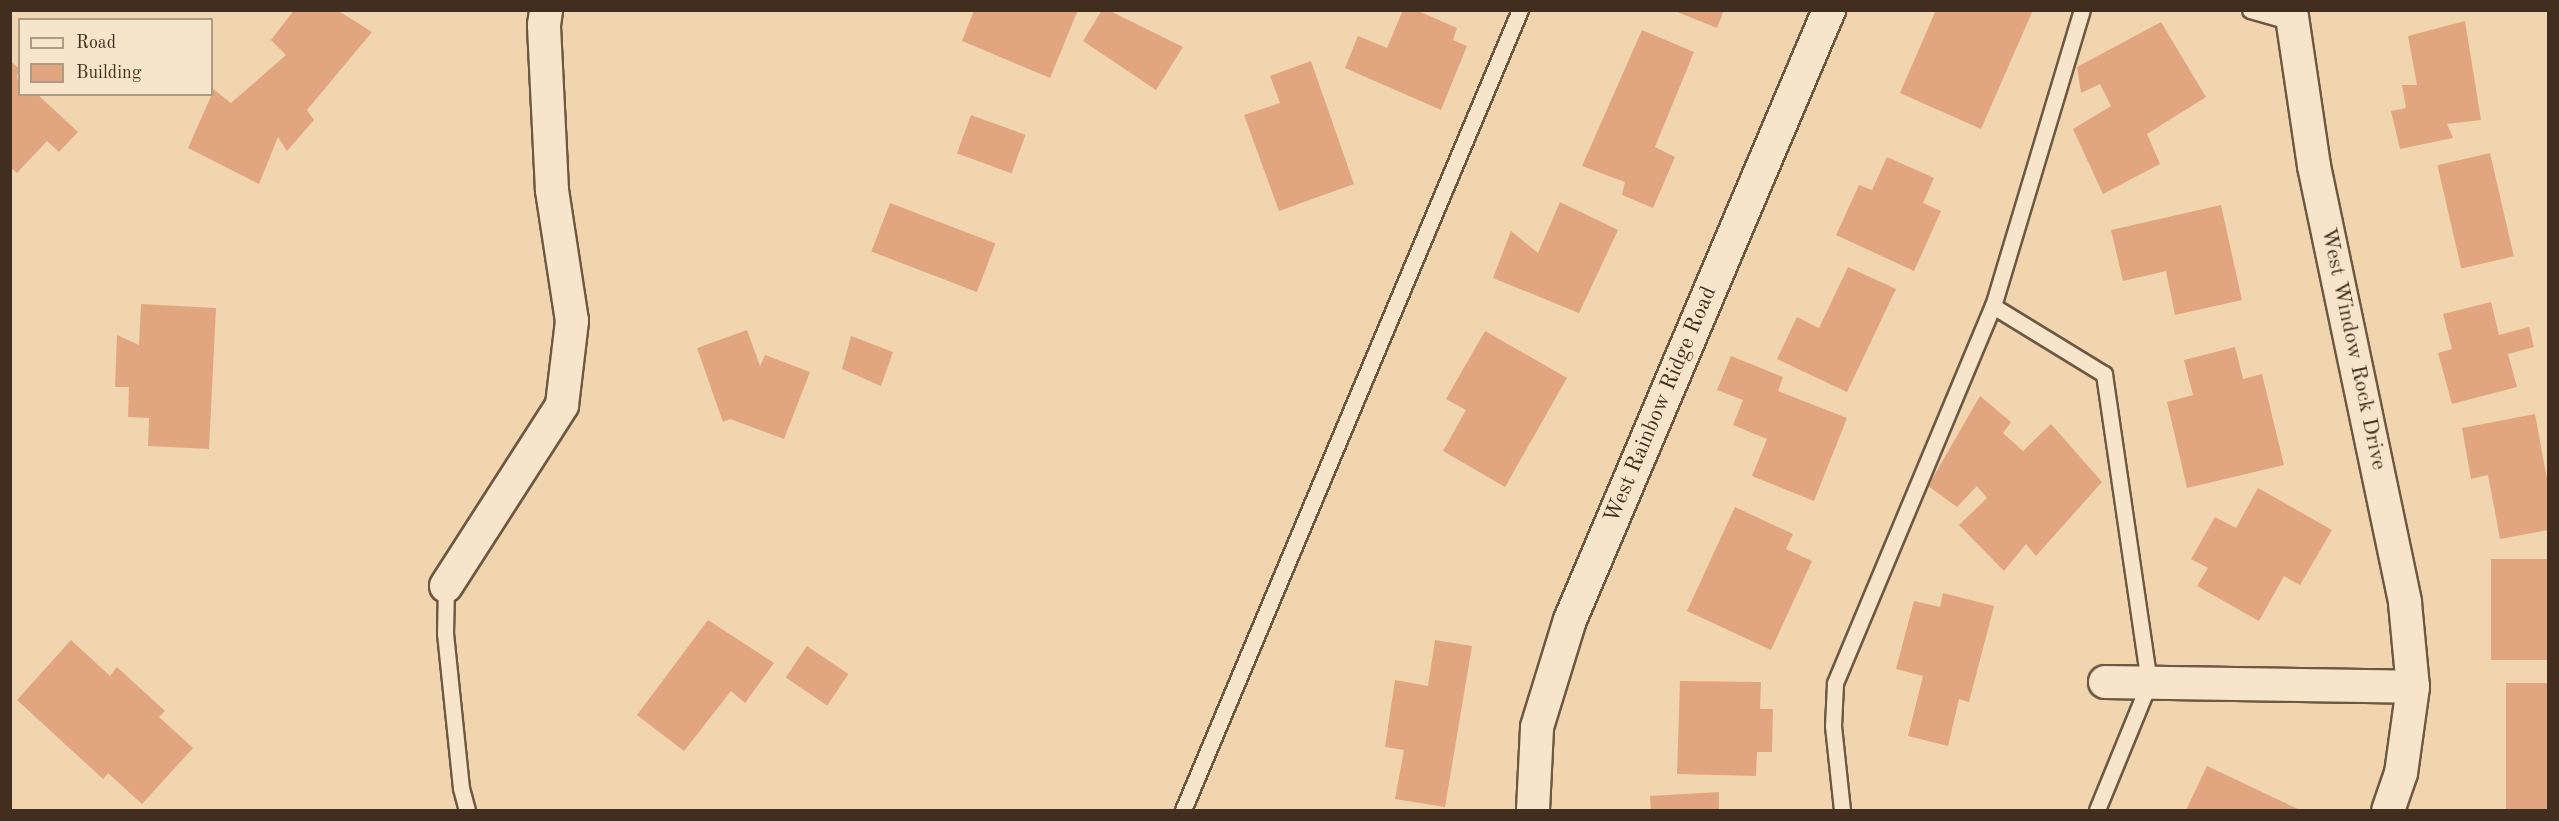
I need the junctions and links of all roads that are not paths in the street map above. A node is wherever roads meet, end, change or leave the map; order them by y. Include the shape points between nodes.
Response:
1 (546, 10) edge
2 (1520, 10) edge
3 (1829, 10) edge
4 (2082, 10) edge
5 (2250, 10) edge
6 (2292, 16) edge
7 (1993, 306) junction
8 (446, 586) joint
9 (2105, 682) dead end
10 (2149, 683) junction
11 (2413, 687) junction
12 (467, 810) edge
13 (1184, 810) edge
14 (1533, 810) edge
15 (1842, 810) edge
16 (2097, 810) edge
17 (2388, 810) edge

1 - 8 street via 552,190 572,321 562,405
2 - 13 lane
3 - 14 street, West Rainbow Ridge Road via 1570,620 1537,727
4 - 7 lane
5 - 6 lane
6 - 11 street, West Window Rock Drive via 2314,166 2401,579
7 - 10 lane via 2104,374
7 - 15 lane via 1835,683 1833,726
8 - 12 lane via 446,644 461,788
9 - 10 street
10 - 11 street
10 - 16 lane
11 - 17 street, West Window Rock Drive via 2401,773

